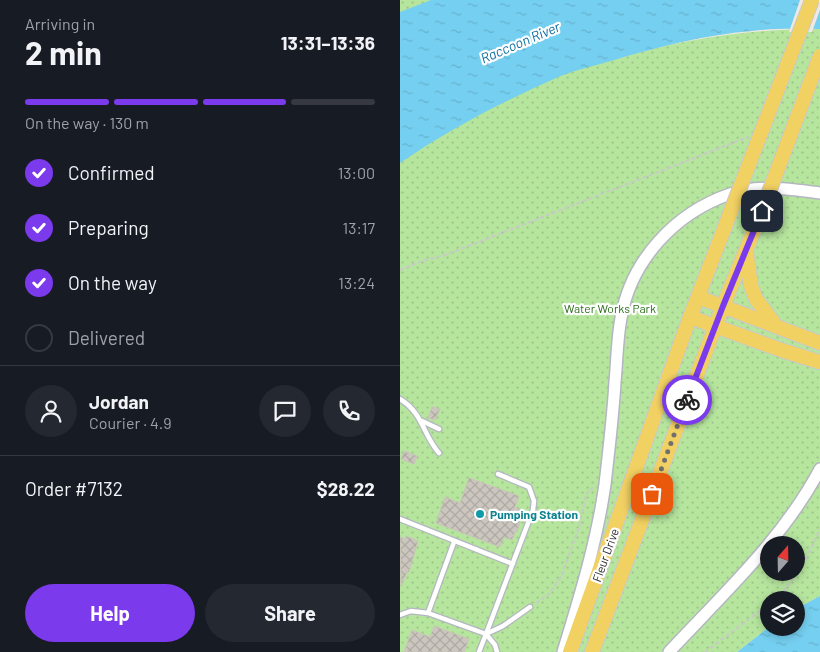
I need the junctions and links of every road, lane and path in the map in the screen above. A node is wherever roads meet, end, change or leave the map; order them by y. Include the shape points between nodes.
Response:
1 (812, 0) edge
2 (820, 56) edge
3 (749, 136) dead end
4 (820, 193) edge
5 (746, 248) junction
6 (400, 270) edge
7 (698, 297) junction
8 (723, 306) junction
9 (690, 317) junction
10 (715, 326) junction
11 (776, 326) junction
12 (820, 343) edge
13 (820, 362) edge
14 (400, 399) edge
15 (421, 420) junction
16 (439, 429) dead end
17 (439, 453) dead end
18 (820, 468) edge
19 (498, 474) dead end
20 (605, 482) junction
21 (400, 519) edge
22 (820, 529) edge
23 (454, 542) junction
24 (512, 564) junction
25 (782, 591) edge
26 (530, 607) joint
27 (760, 611) edge
28 (428, 613) junction
29 (400, 615) edge
30 (486, 634) junction
31 (479, 652) edge
32 (497, 652) edge
33 (563, 652) edge
34 (570, 652) edge
35 (592, 652) edge
36 (669, 652) edge
37 (705, 652) edge

1 - 7 main road, Fleur Drive, bridge
2 - 5 main road, Fleur Drive, bridge
3 - 6 path
4 - 20 main road via 786,188 731,193 682,218 650,252 627,294 621,318
5 - 8 main road, Fleur Drive
5 - 11 main road via 756,299
7 - 8 main road
7 - 9 main road, Fleur Drive
8 - 10 main road, Fleur Drive
8 - 11 main road
9 - 10 main road
9 - 34 main road, Fleur Drive
10 - 13 main road
10 - 35 main road, Fleur Drive
11 - 12 main road
14 - 15 lane
15 - 16 lane
15 - 17 lane
18 - 36 main road via 809,490 778,534
19 - 24 lane via 529,487 534,501
20 - 26 path via 586,495 570,555 554,587
20 - 33 main road via 592,553
21 - 23 lane via 421,525
22 - 25 path via 802,566
23 - 24 lane
23 - 28 lane
24 - 30 lane
26 - 30 lane
27 - 37 path
28 - 29 lane
28 - 30 lane
30 - 31 lane
30 - 32 lane

